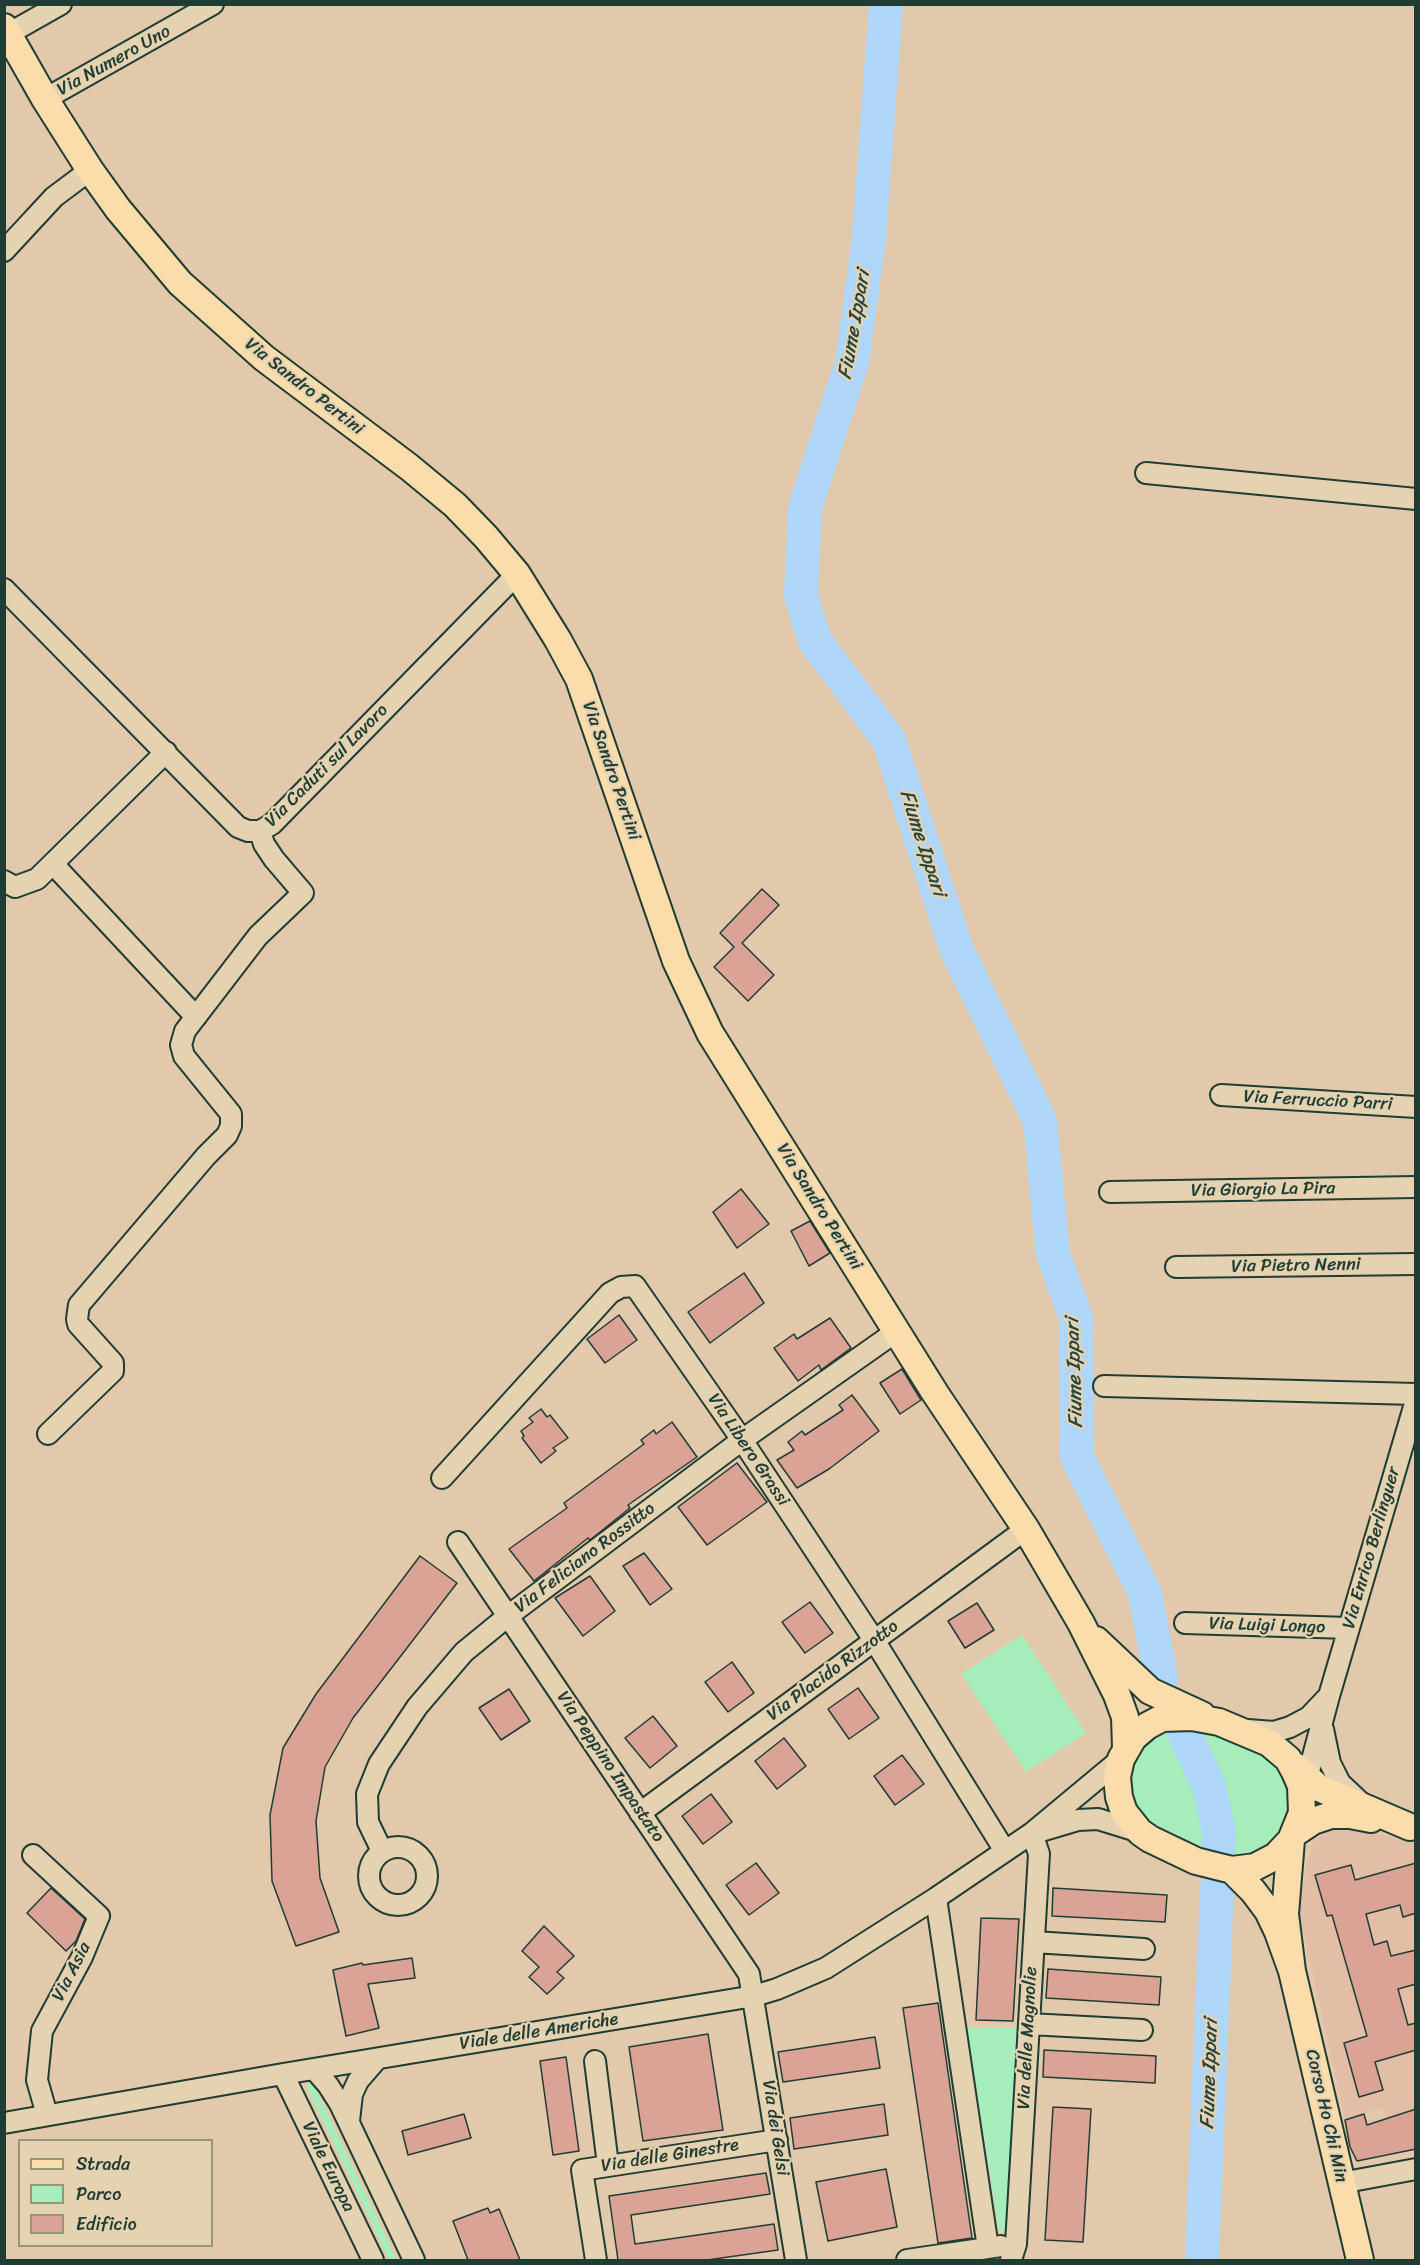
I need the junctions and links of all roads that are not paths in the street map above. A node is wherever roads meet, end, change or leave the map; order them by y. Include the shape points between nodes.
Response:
1 (61, 4) edge
2 (213, 4) edge
3 (6, 31) edge
4 (45, 99) junction
5 (90, 170) junction
6 (4, 251) edge
7 (1146, 473) dead end
8 (1416, 499) edge
9 (517, 574) junction
10 (4, 589) edge
11 (166, 752) junction
12 (260, 831) junction
13 (53, 864) junction
14 (4, 881) edge
15 (196, 1017) junction
16 (1221, 1095) dead end
17 (1416, 1107) edge
18 (1416, 1187) edge
19 (1110, 1192) dead end
20 (1416, 1264) edge
21 (1176, 1267) dead end
22 (897, 1331) junction
23 (1104, 1386) dead end
24 (1416, 1394) edge
25 (1416, 1400) edge
26 (48, 1434) dead end
27 (742, 1440) junction
28 (442, 1478) dead end
29 (1026, 1529) junction
30 (458, 1542) dead end
31 (508, 1616) junction
32 (1081, 1623) junction
33 (1185, 1623) dead end
34 (1349, 1628) junction
35 (874, 1640) junction
36 (1329, 1696) junction
37 (1323, 1720) junction
38 (1229, 1726) junction
39 (1123, 1754) junction
40 (1305, 1788) junction
41 (1370, 1809) junction
42 (640, 1813) junction
43 (1413, 1828) edge
44 (1140, 1832) junction
45 (1032, 1833) junction
46 (1293, 1837) junction
47 (382, 1851) dead end
48 (1005, 1851) junction
49 (33, 1854) dead end
50 (1232, 1870) junction
51 (936, 1898) junction
52 (1034, 1942) junction
53 (1144, 1949) dead end
54 (1292, 1971) junction
55 (754, 1996) junction
56 (1029, 2024) junction
57 (1142, 2030) dead end
58 (377, 2059) junction
59 (595, 2061) dead end
60 (314, 2069) junction
61 (283, 2074) junction
62 (47, 2115) junction
63 (4, 2123) edge
64 (349, 2123) junction
65 (777, 2140) junction
66 (608, 2166) junction
67 (1416, 2169) edge
68 (1341, 2183) junction
69 (988, 2248) junction
70 (1013, 2252) edge
71 (374, 2260) edge
72 (414, 2260) edge
73 (596, 2260) edge
74 (796, 2260) edge
75 (907, 2260) edge
76 (1360, 2260) edge

1 - 3 street
2 - 4 street, Via Numero Uno
3 - 4 main road, Via Sandro Pertini
4 - 5 main road, Via Sandro Pertini
5 - 6 street via 54,197
5 - 9 main road, Via Sandro Pertini via 180,283 264,358 455,505
7 - 8 street
9 - 12 street, Via Caduti sul Lavoro via 281,816
9 - 22 main road, Via Sandro Pertini via 579,679 676,961 710,1033
10 - 11 street, Via Caduti sul Lavoro
11 - 12 street, Via Caduti sul Lavoro via 238,827
11 - 13 street
12 - 15 street via 274,859 303,893 258,936
13 - 14 street via 26,884 15,887
13 - 15 street
15 - 26 street via 185,1031 181,1045 184,1056 224,1103 231,1114 231,1126 79,1305 78,1324 113,1363 113,1371
16 - 17 street, Via Ferruccio Parri
18 - 19 street, Via Giorgio La Pira
20 - 21 street, Via Pietro Nenni
22 - 27 street, Via Feliciano Rossitto
22 - 29 main road, Via Sandro Pertini
23 - 24 street
25 - 34 street, Via Enrico Berlinguer
27 - 28 street, Via Libero Grassi via 635,1286 621,1287 610,1293
27 - 31 street, Via Feliciano Rossitto
27 - 35 street, Via Libero Grassi
29 - 32 main road, Via Sandro Pertini
29 - 35 street, Via Placido Rizzotto
30 - 31 street, Via Peppino Impastato
31 - 42 street, Via Peppino Impastato
31 - 47 street, Via Feliciano Rossitto via 464,1652 417,1707 379,1764 367,1794 368,1822
32 - 38 main road via 1150,1690
32 - 39 main road via 1125,1717
33 - 34 street, Via Luigi Longo
34 - 36 street, Via Enrico Berlinguer
35 - 42 street, Via Placido Rizzotto
35 - 48 street, Via Libero Grassi
36 - 37 street, Via Enrico Berlinguer
36 - 38 street via 1308,1717 1274,1732
37 - 40 street, Via Enrico Berlinguer
37 - 41 street via 1330,1762 1340,1783
38 - 39 main road via 1192,1717 1162,1718 1147,1726
38 - 40 main road via 1269,1743 1288,1760
39 - 44 main road via 1117,1777 1119,1797 1124,1812
39 - 45 street
40 - 41 main road
40 - 46 main road via 1302,1813
41 - 43 main road
42 - 55 street, Via Peppino Impastato via 749,1974
43 - 46 main road via 1331,1815 1313,1821
44 - 45 street via 1098,1819 1078,1820
44 - 50 main road via 1196,1861
45 - 48 street, Viale delle Americhe
45 - 52 street, Via delle Magnolie via 1039,1854
46 - 50 main road via 1276,1856 1255,1867
46 - 54 main road via 1285,1914
48 - 51 street, Viale delle Americhe
49 - 62 street, Via Asia via 99,1916 42,2031 37,2080
50 - 54 main road via 1268,1911
51 - 55 street, Viale delle Americhe via 826,1968
51 - 69 street
52 - 53 street
52 - 56 street, Via delle Magnolie
54 - 68 main road, Corso Ho Chi Min
55 - 58 street, Viale delle Americhe
55 - 65 street, Via dei Gelsi
56 - 57 street
56 - 70 street, Via delle Magnolie
58 - 60 street, Viale delle Americhe
58 - 64 street via 358,2080 350,2101
59 - 66 street
60 - 61 street, Viale delle Americhe
60 - 64 street, Viale Europa via 334,2094
61 - 62 street, Viale delle Americhe
61 - 71 street, Viale Europa
62 - 63 street, Viale delle Americhe
64 - 72 street, Viale Europa
65 - 66 street, Via delle Ginestre
65 - 74 street, Via dei Gelsi
66 - 73 street, Via delle Ginestre via 582,2170
67 - 68 street
68 - 76 main road, Corso Ho Chi Min
69 - 70 street, Via delle Magnolie
69 - 75 street, Via delle Magnolie

